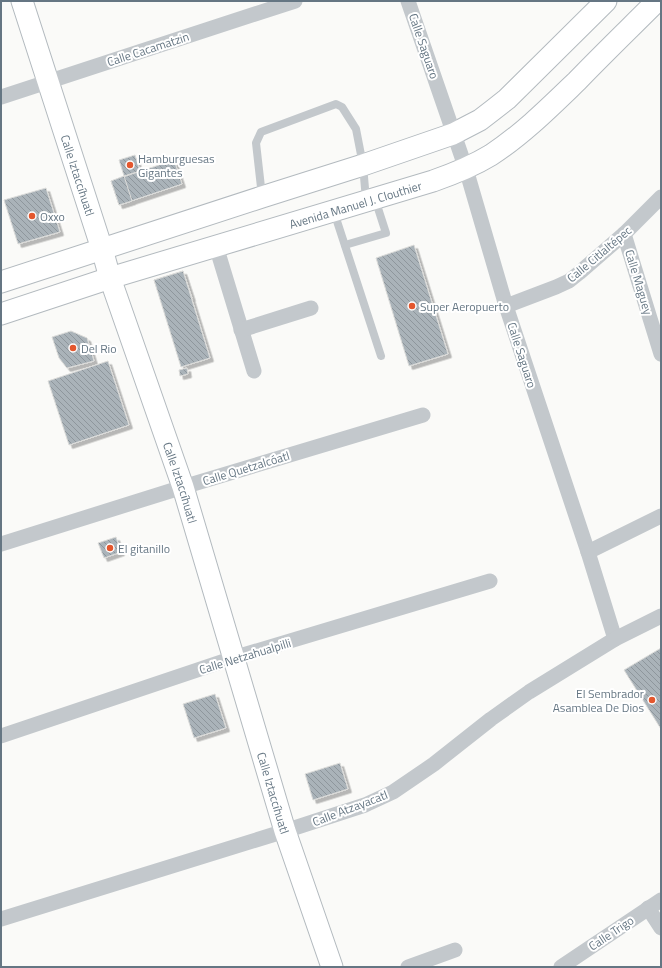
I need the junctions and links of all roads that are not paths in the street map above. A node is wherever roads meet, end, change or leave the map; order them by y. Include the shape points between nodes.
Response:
1 (22, 1) edge
2 (294, 1) edge
3 (408, 1) edge
4 (606, 1) edge
5 (657, 1) edge
6 (47, 82) junction
7 (1, 97) edge
8 (453, 134) junction
9 (363, 165) junction
10 (466, 169) junction
11 (262, 197) junction
12 (661, 197) edge
13 (371, 200) junction
14 (333, 211) junction
15 (624, 234) junction
16 (345, 245) junction
17 (216, 246) junction
18 (102, 249) junction
19 (110, 278) junction
20 (1, 282) edge
21 (506, 306) junction
22 (311, 308) dead end
23 (1, 314) edge
24 (241, 330) junction
25 (661, 354) edge
26 (381, 356) dead end
27 (254, 371) dead end
28 (424, 415) dead end
29 (183, 487) junction
30 (661, 516) edge
31 (1, 544) edge
32 (588, 552) junction
33 (490, 581) dead end
34 (661, 616) edge
35 (615, 639) junction
36 (233, 658) junction
37 (1, 736) edge
38 (285, 831) junction
39 (661, 900) edge
40 (648, 908) junction
41 (1, 919) edge
42 (661, 928) edge
43 (455, 950) dead end
44 (332, 967) edge
45 (408, 967) edge
46 (562, 967) edge

1 - 6 main road, Calle Iztaccíhuatl
2 - 6 street, Calle Cacamatzin
3 - 8 street, Calle Saguaro
4 - 8 main road via 507,99 480,120
5 - 10 main road, Avenida Manuel J. Clouthier via 550,107 508,143
6 - 7 street, Calle Cacamatzin
6 - 18 main road, Calle Iztaccíhuatl
8 - 9 main road
8 - 10 street, Calle Saguaro
9 - 11 main road
9 - 11 lane via 356,129 342,107 336,104 261,132 256,143
9 - 13 lane
10 - 13 main road, Avenida Manuel J. Clouthier
10 - 21 street, Calle Saguaro
11 - 18 main road
12 - 15 street, Calle Citlaltépec
13 - 14 main road, Avenida Manuel J. Clouthier
13 - 16 lane via 386,233
14 - 16 lane
14 - 17 main road, Avenida Manuel J. Clouthier
15 - 21 street, Calle Citlaltépec via 569,281
15 - 25 street, Calle Maguey
16 - 26 lane
17 - 19 main road, Avenida Manuel J. Clouthier
17 - 24 street
18 - 19 main road, Calle Iztaccíhuatl
18 - 20 main road
19 - 23 main road, Avenida Manuel J. Clouthier
19 - 29 main road, Calle Iztaccíhuatl
21 - 32 street, Calle Saguaro
22 - 24 street
24 - 27 street
28 - 29 street, Calle Quetzalcóatl
29 - 31 street, Calle Quetzalcóatl
29 - 36 main road, Calle Iztaccíhuatl
30 - 32 street
32 - 35 street, Calle Saguaro
33 - 36 street, Calle Netzahualpilli
34 - 35 street, Calle Atzayacatl
35 - 38 street, Calle Atzayacatl via 528,692 393,792 365,805
36 - 37 street, Calle Netzahualpilli
36 - 38 main road, Calle Iztaccíhuatl
38 - 41 street, Calle Atzayacatl
38 - 44 main road, Calle Iztaccíhuatl
39 - 40 street, Calle Trigo
40 - 42 street
40 - 46 street, Calle Trigo
43 - 45 street

